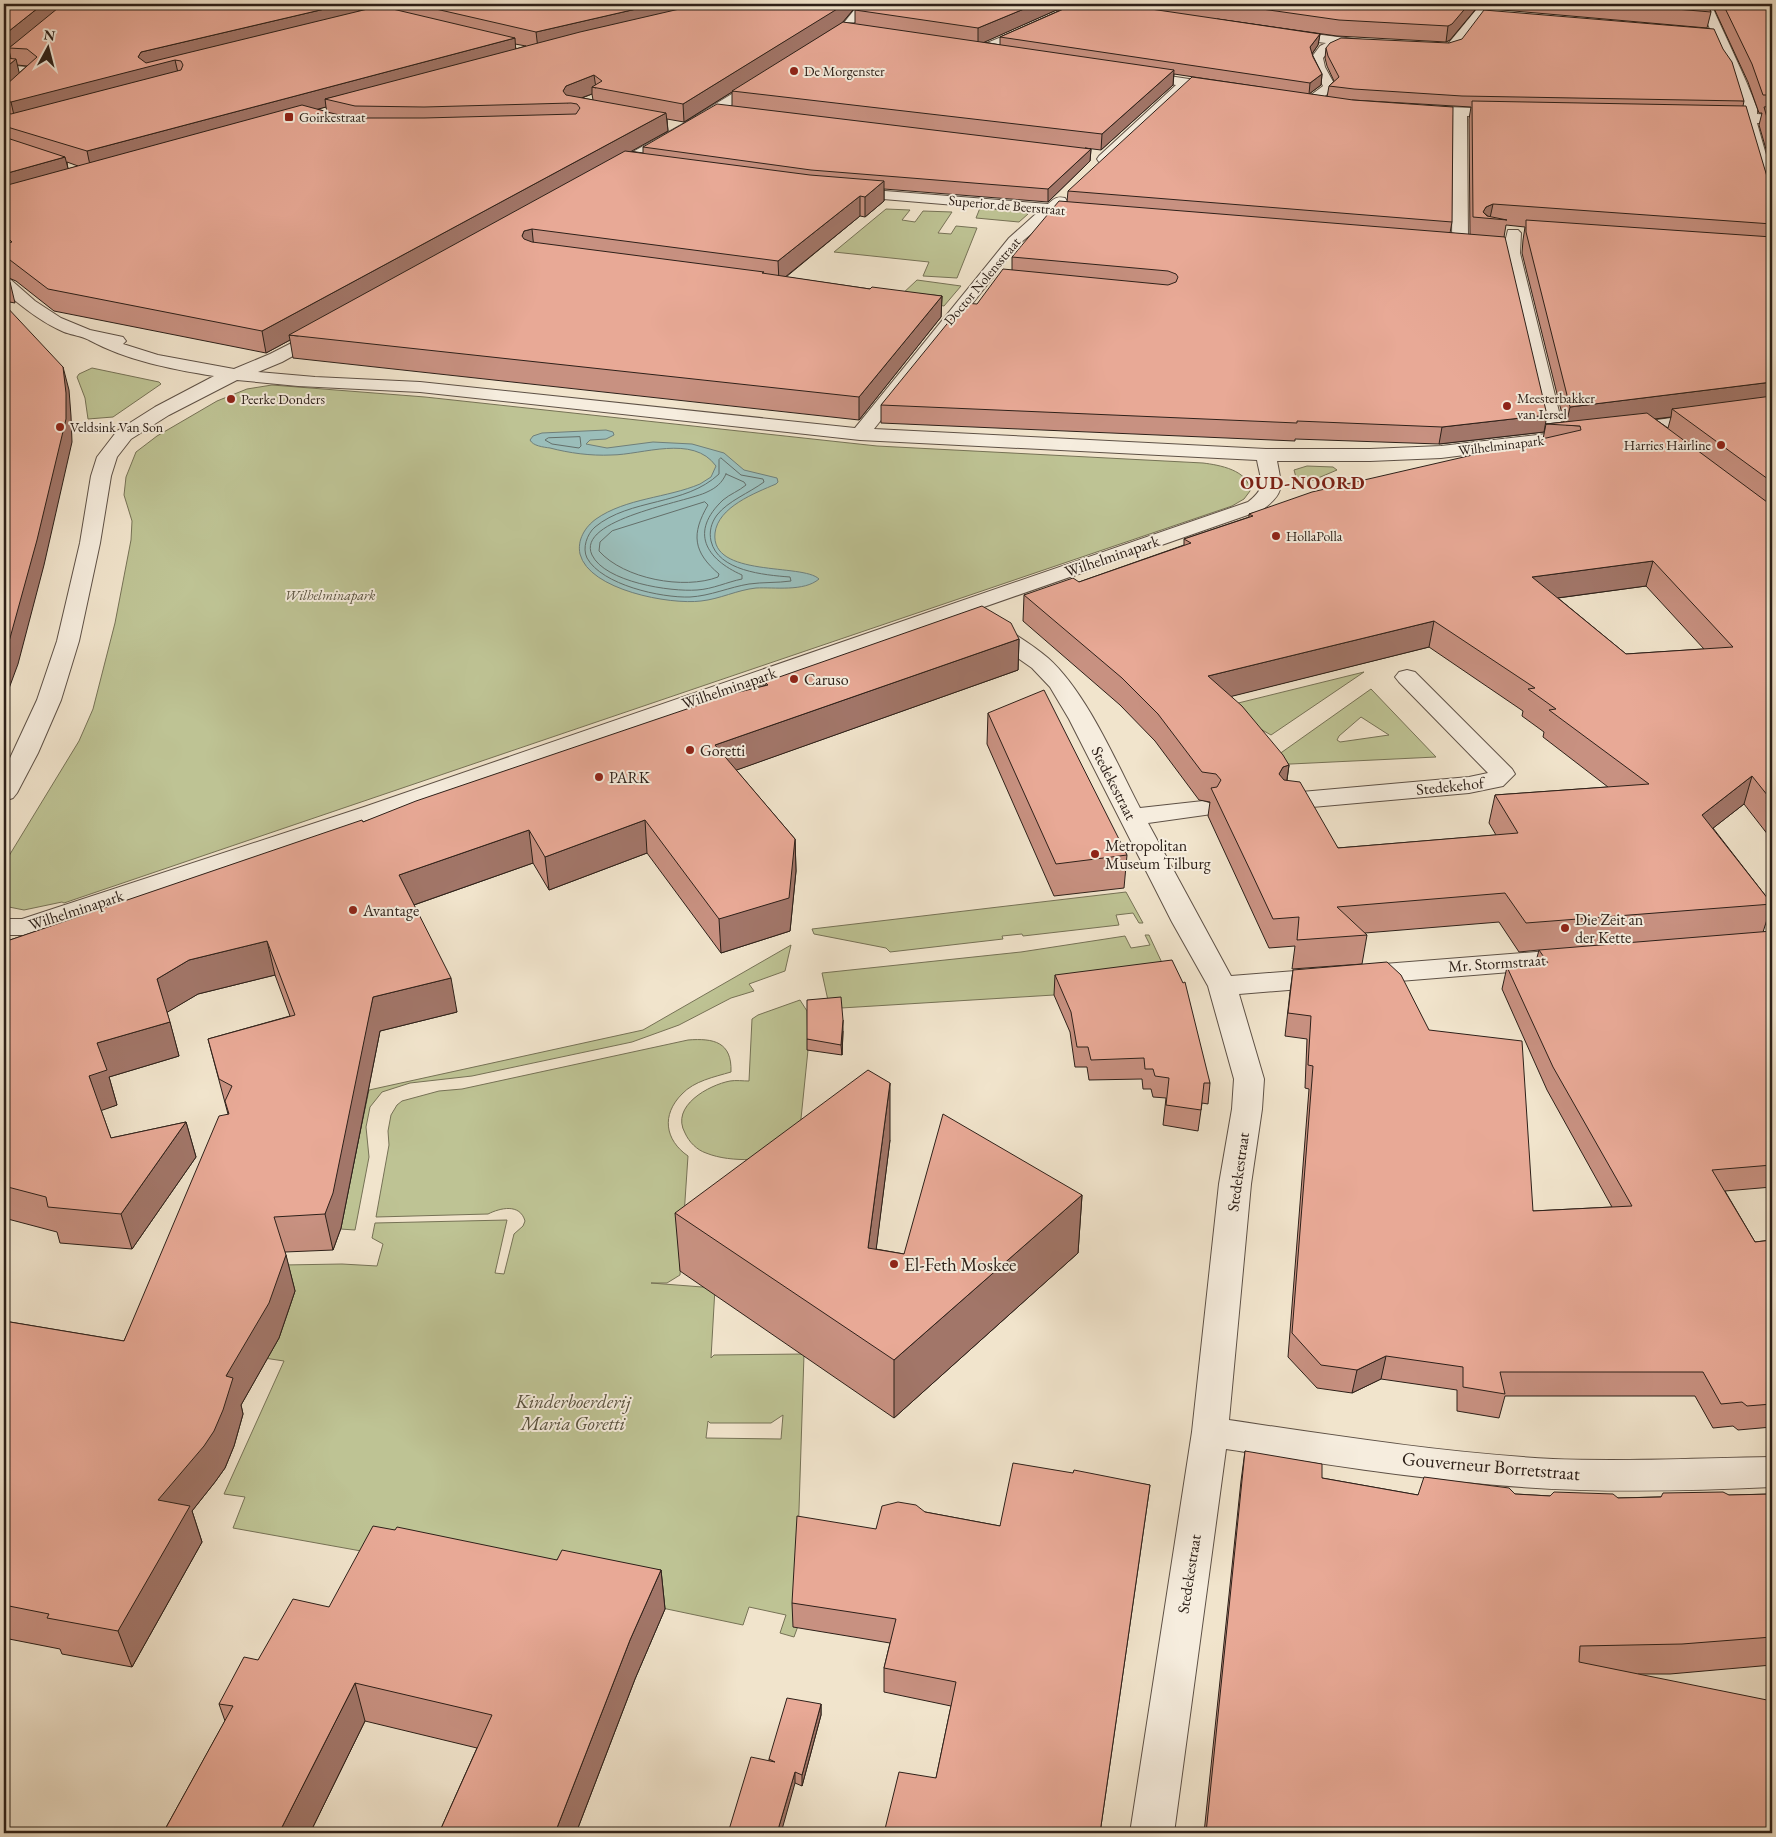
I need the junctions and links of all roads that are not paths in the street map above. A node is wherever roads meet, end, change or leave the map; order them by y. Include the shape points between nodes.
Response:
1 (864, 4) edge
2 (1048, 4) edge
3 (1705, 4) edge
4 (1089, 6) edge
5 (1076, 8) junction
6 (1483, 9) edge
7 (1498, 15) edge
8 (841, 30) junction
9 (856, 32) edge
10 (1269, 32) edge
11 (1337, 42) junction
12 (1385, 46) edge
13 (1412, 48) edge
14 (807, 51) edge
15 (1008, 55) edge
16 (4, 69) edge
17 (773, 72) edge
18 (1124, 73) edge
19 (1186, 83) junction
20 (1234, 90) edge
21 (4, 98) edge
22 (1330, 104) edge
23 (714, 110) junction
24 (1403, 110) edge
25 (734, 112) edge
26 (1460, 113) junction
27 (1518, 114) edge
28 (1693, 116) edge
29 (1750, 118) junction
30 (1772, 119) edge
31 (664, 125) edge
32 (686, 128) junction
33 (1090, 162) edge
34 (622, 163) junction
35 (650, 167) edge
36 (598, 177) edge
37 (1073, 189) edge
38 (837, 191) edge
39 (1772, 199) edge
40 (1052, 208) junction
41 (1110, 213) edge
42 (1532, 234) edge
43 (1460, 236) junction
44 (1513, 240) junction
45 (1443, 242) edge
46 (986, 277) junction
47 (1005, 279) edge
48 (4, 282) edge
49 (937, 310) edge
50 (955, 312) junction
51 (336, 324) edge
52 (244, 371) junction
53 (1772, 410) edge
54 (1646, 428) junction
55 (860, 434) junction
56 (1556, 438) junction
57 (1670, 446) edge
58 (1266, 454) junction
59 (949, 611) junction
60 (1407, 677) dead end
61 (4, 793) edge
62 (1290, 801) edge
63 (1203, 809) dead end
64 (1132, 817) junction
65 (4, 927) edge
66 (1604, 955) edge
67 (1222, 986) junction
68 (1210, 1432) junction
69 (1772, 1472) edge
70 (1152, 1833) edge

1 - 8 street
2 - 5 street
3 - 29 street via 1711,34 1737,72
4 - 5 street
5 - 15 street via 974,50
6 - 7 street
6 - 13 street via 1452,48
8 - 9 street
8 - 14 street
10 - 11 street
11 - 12 street
11 - 22 street via 1317,58 1330,86 1306,100
16 - 21 street via 33,74
17 - 23 street
18 - 19 street
19 - 20 street
19 - 33 street via 1107,156
23 - 25 street
23 - 32 street
24 - 26 street
26 - 27 street
26 - 43 street
28 - 29 street
29 - 30 street
29 - 39 street
31 - 32 street
32 - 34 street
34 - 35 street
34 - 36 street
37 - 40 street, Doctor Nolensstraat
38 - 40 street, Superior de Beerstraat
40 - 41 street, Superior de Beerstraat
40 - 46 street, Doctor Nolensstraat via 1014,241
42 - 44 street
43 - 44 street
43 - 45 street
44 - 56 street via 1512,253
46 - 47 street
46 - 50 street, Doctor Nolensstraat
48 - 52 street, Wilhelminapark via 24,302 52,321 98,338 118,350 142,357
49 - 50 street
50 - 55 street, Doctor Nolensstraat
51 - 52 street via 276,358
52 - 55 street, Wilhelminapark via 333,383 382,384
52 - 61 street, Wilhelminapark via 142,423 124,435 107,457 68,641 49,700
53 - 54 street, Wilhelminapark
54 - 56 street, Wilhelminapark
54 - 57 street
55 - 58 street, Wilhelminapark
56 - 58 street, Wilhelminapark via 1432,452
58 - 59 street, Wilhelminapark via 1272,486 1268,496 1255,506
59 - 64 street, Stedekestraat via 988,627 1040,663 1059,683
59 - 65 street, Wilhelminapark via 373,812 24,927
60 - 62 street, Stedekehof via 1503,774 1494,781 1468,785
63 - 64 street
64 - 67 street, Stedekestraat
66 - 67 street, Mr. Stormstraat
67 - 68 street, Stedekestraat via 1249,1078
68 - 69 street, Gouverneur Borretstraat via 1387,1458 1522,1472 1657,1477
68 - 70 street, Stedekestraat

